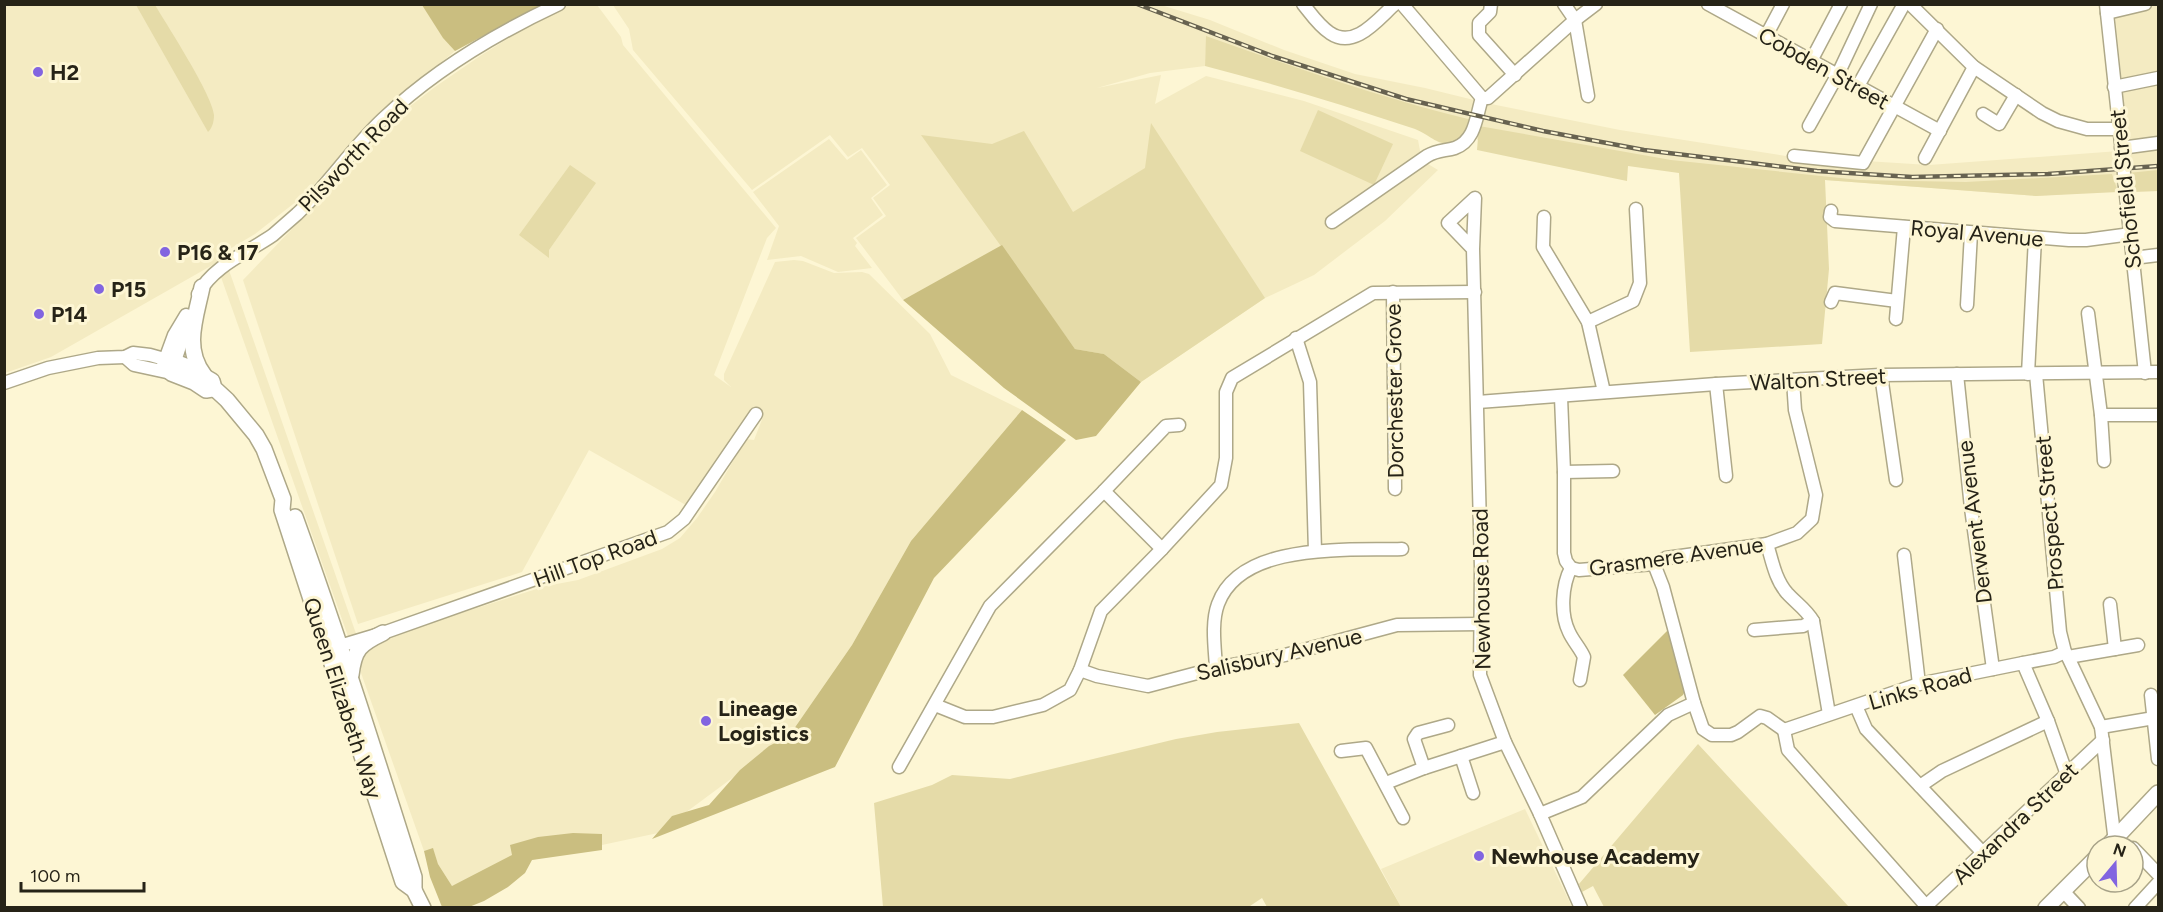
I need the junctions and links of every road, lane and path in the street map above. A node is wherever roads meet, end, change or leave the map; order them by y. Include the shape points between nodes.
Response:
1 (559, 4) edge
2 (1303, 4) edge
3 (1395, 4) edge
4 (1402, 4) edge
5 (1491, 4) edge
6 (1564, 4) edge
7 (1596, 4) edge
8 (1708, 4) edge
9 (1783, 4) edge
10 (1841, 4) edge
11 (1871, 4) edge
12 (1904, 4) edge
13 (1910, 4) edge
14 (2145, 4) edge
15 (2106, 9) edge
16 (1575, 20) junction
17 (1937, 29) junction
18 (1766, 36) junction
19 (1811, 61) junction
20 (1974, 67) junction
21 (1838, 74) junction
22 (1515, 75) junction
23 (2158, 78) edge
24 (1858, 87) junction
25 (2114, 87) junction
26 (2016, 95) junction
27 (1588, 96) dead end
28 (1482, 98) junction
29 (1895, 106) junction
30 (1983, 114) dead end
31 (1809, 126) dead end
32 (2118, 129) junction
33 (1940, 131) junction
34 (2158, 143) edge
35 (2121, 148) junction
36 (1794, 156) dead end
37 (1925, 158) dead end
38 (1636, 209) dead end
39 (1831, 211) dead end
40 (1544, 217) dead end
41 (1332, 222) dead end
42 (1904, 227) junction
43 (1971, 233) junction
44 (2131, 234) junction
45 (2035, 238) junction
46 (1473, 249) dead end
47 (2158, 255) edge
48 (2133, 258) junction
49 (202, 287) junction
50 (1393, 292) junction
51 (1475, 292) junction
52 (1897, 301) junction
53 (1832, 302) dead end
54 (1967, 305) dead end
55 (2088, 314) dead end
56 (1896, 319) dead end
57 (1588, 322) junction
58 (1296, 338) junction
59 (168, 366) junction
60 (2158, 372) edge
61 (2145, 373) junction
62 (1957, 374) junction
63 (2032, 374) junction
64 (2096, 374) junction
65 (1881, 375) junction
66 (1793, 380) junction
67 (4, 383) edge
68 (210, 383) junction
69 (1716, 384) junction
70 (1604, 393) junction
71 (1561, 397) junction
72 (1478, 402) junction
73 (756, 414) dead end
74 (2101, 415) junction
75 (2158, 415) edge
76 (1179, 425) dead end
77 (2104, 461) dead end
78 (1613, 471) dead end
79 (1564, 472) junction
80 (1726, 476) dead end
81 (1896, 480) dead end
82 (1395, 489) dead end
83 (1104, 491) junction
84 (283, 499) junction
85 (1767, 544) junction
86 (1162, 549) junction
87 (1402, 549) dead end
88 (1315, 551) junction
89 (1904, 555) dead end
90 (1654, 564) junction
91 (1571, 567) junction
92 (2110, 604) dead end
93 (1813, 621) junction
94 (1481, 624) junction
95 (1754, 630) dead end
96 (383, 633) junction
97 (336, 642) junction
98 (2138, 645) dead end
99 (2115, 649) junction
100 (2067, 654) junction
101 (2023, 663) junction
102 (1216, 668) junction
103 (1993, 669) junction
104 (1080, 670) junction
105 (351, 678) junction
106 (1580, 680) dead end
107 (1919, 684) junction
108 (2151, 695) dead end
109 (1694, 704) junction
110 (935, 705) junction
111 (1856, 706) junction
112 (1829, 714) junction
113 (2154, 718) junction
114 (2048, 721) junction
115 (1448, 724) dead end
116 (1784, 730) junction
117 (2102, 734) junction
118 (1505, 742) junction
119 (1341, 752) dead end
120 (1461, 756) junction
121 (2158, 759) edge
122 (899, 767) dead end
123 (1424, 768) junction
124 (2066, 772) junction
125 (1386, 783) junction
126 (1920, 786) junction
127 (1473, 793) dead end
128 (2158, 793) edge
129 (1540, 814) junction
130 (1403, 818) dead end
131 (2114, 834) edge
132 (2119, 834) edge
133 (1984, 854) junction
134 (2145, 861) edge
135 (2085, 869) edge
136 (2158, 875) edge
137 (414, 891) junction
138 (2063, 891) junction
139 (1927, 907) edge
140 (423, 908) edge
141 (1581, 908) edge
142 (2046, 908) edge
143 (2079, 908) edge
144 (2135, 908) edge

1 - 49 street, Pilsworth Road via 520,22 440,72 383,119 298,212
2 - 3 street via 1327,31 1347,38 1362,33
4 - 28 street
5 - 22 street via 1490,12 1479,23 1479,35
6 - 16 street
7 - 16 street
8 - 18 street, Cobden Street
9 - 18 street
10 - 19 street
11 - 21 street
12 - 24 street
13 - 17 street
14 - 15 street
15 - 25 street, Schofield Street
16 - 22 street
16 - 27 street
17 - 20 street
17 - 29 street
18 - 19 street, Cobden Street
19 - 21 street, Cobden Street
20 - 26 street
20 - 33 street
21 - 24 street, Cobden Street
21 - 31 street
22 - 28 street via 1488,98
23 - 25 street
24 - 29 street, Cobden Street
25 - 32 street, Schofield Street
26 - 30 street via 1999,124
26 - 32 street via 2058,121 2087,129
28 - 41 street via 1472,134 1466,141 1427,156
29 - 33 street, Cobden Street
29 - 36 street via 1863,163
32 - 35 street, Schofield Street
33 - 37 street
34 - 35 street
35 - 44 street, Schofield Street, bridge
38 - 57 street via 1641,283 1633,301
39 - 42 street, Royal Avenue via 1830,217 1835,221
40 - 57 street via 1544,247
42 - 43 street, Royal Avenue
42 - 52 street
43 - 45 street, Royal Avenue
43 - 54 street
44 - 45 street, Royal Avenue via 2086,240
44 - 48 street, Schofield Street
45 - 63 street, Prospect Street
46 - 51 street, Newhouse Road
47 - 48 street
48 - 61 street, Schofield Street
49 - 59 street, Pilsworth Road
49 - 68 main road via 192,343 194,359
50 - 51 street
50 - 58 street via 1373,293
50 - 82 street, Dorchester Grove
51 - 72 street, Newhouse Road
52 - 53 street via 1835,293
52 - 56 street
55 - 64 street
57 - 70 street
58 - 86 street via 1232,378 1226,392 1226,458 1221,485
58 - 88 street via 1310,382
59 - 67 street via 133,353 48,368
59 - 68 main road, Queen Elizabeth Way
60 - 61 street, Walton Street
61 - 64 street, Walton Street
62 - 63 street, Walton Street
62 - 65 street, Walton Street
62 - 103 street, Derwent Avenue
63 - 64 street, Walton Street
63 - 100 street, Prospect Street via 2060,632
64 - 74 street
65 - 66 street, Walton Street
65 - 81 street
66 - 69 street, Walton Street
66 - 85 street, Grasmere Avenue via 1795,410 1816,495 1812,519 1797,533
68 - 84 main road, Queen Elizabeth Way via 261,442
69 - 70 street, Walton Street
69 - 80 street
70 - 71 street, Walton Street
71 - 72 street, Walton Street
71 - 79 street
72 - 94 street, Newhouse Road
73 - 96 street, Hill Top Road via 684,519 668,532
74 - 75 street
74 - 77 street
76 - 83 street via 1166,426
78 - 79 street
79 - 91 street via 1564,553
83 - 86 street
83 - 110 street via 990,606
84 - 97 main road, Queen Elizabeth Way via 282,510
84 - 97 main road, Queen Elizabeth Way via 291,506 332,617 342,630
85 - 90 street, Grasmere Avenue via 1676,557
85 - 93 street via 1782,586
86 - 104 street via 1101,611
87 - 88 street
88 - 102 street via 1259,563 1228,586 1215,618
89 - 107 street
90 - 91 street, Grasmere Avenue via 1579,570
90 - 109 street
91 - 106 street via 1564,585 1565,623 1588,653
92 - 99 street
93 - 95 street via 1803,626
93 - 112 street
94 - 102 street, Salisbury Avenue via 1397,625 1285,655
94 - 118 street, Newhouse Road via 1480,675
96 - 97 street, Hill Top Road
96 - 105 main road via 360,646
97 - 105 main road, Queen Elizabeth Way
97 - 137 main road, Queen Elizabeth Way via 403,882
98 - 99 street, Links Road
99 - 100 street, Links Road
100 - 101 street, Links Road
100 - 117 street, Prospect Street
101 - 103 street, Links Road
101 - 114 street
102 - 104 street, Salisbury Avenue via 1148,686
103 - 107 street, Links Road
104 - 110 street via 1070,690 1043,705 993,717 965,717
105 - 137 main road, Queen Elizabeth Way via 414,877
107 - 111 street, Links Road
108 - 113 street
109 - 116 street via 1703,729 1712,735 1734,734 1760,716
109 - 129 street via 1668,715 1582,797
110 - 122 street
111 - 112 street, Links Road
111 - 126 street via 1866,729
112 - 116 street, Links Road
113 - 117 street
113 - 121 street
114 - 124 street
114 - 126 street via 1942,771
115 - 123 street via 1414,739
116 - 139 street via 1788,750
117 - 124 street, Alexandra Street
117 - 131 street, Prospect Street
118 - 120 street
118 - 129 street, Newhouse Road
119 - 125 street via 1366,748
120 - 123 street
120 - 127 street
123 - 125 street
124 - 133 street, Alexandra Street
125 - 130 street
126 - 133 street
128 - 132 main road
129 - 141 street, Newhouse Road
133 - 139 street, Alexandra Street
134 - 136 street
135 - 138 main road
136 - 144 street
137 - 140 main road, Queen Elizabeth Way
138 - 142 main road
138 - 143 street

